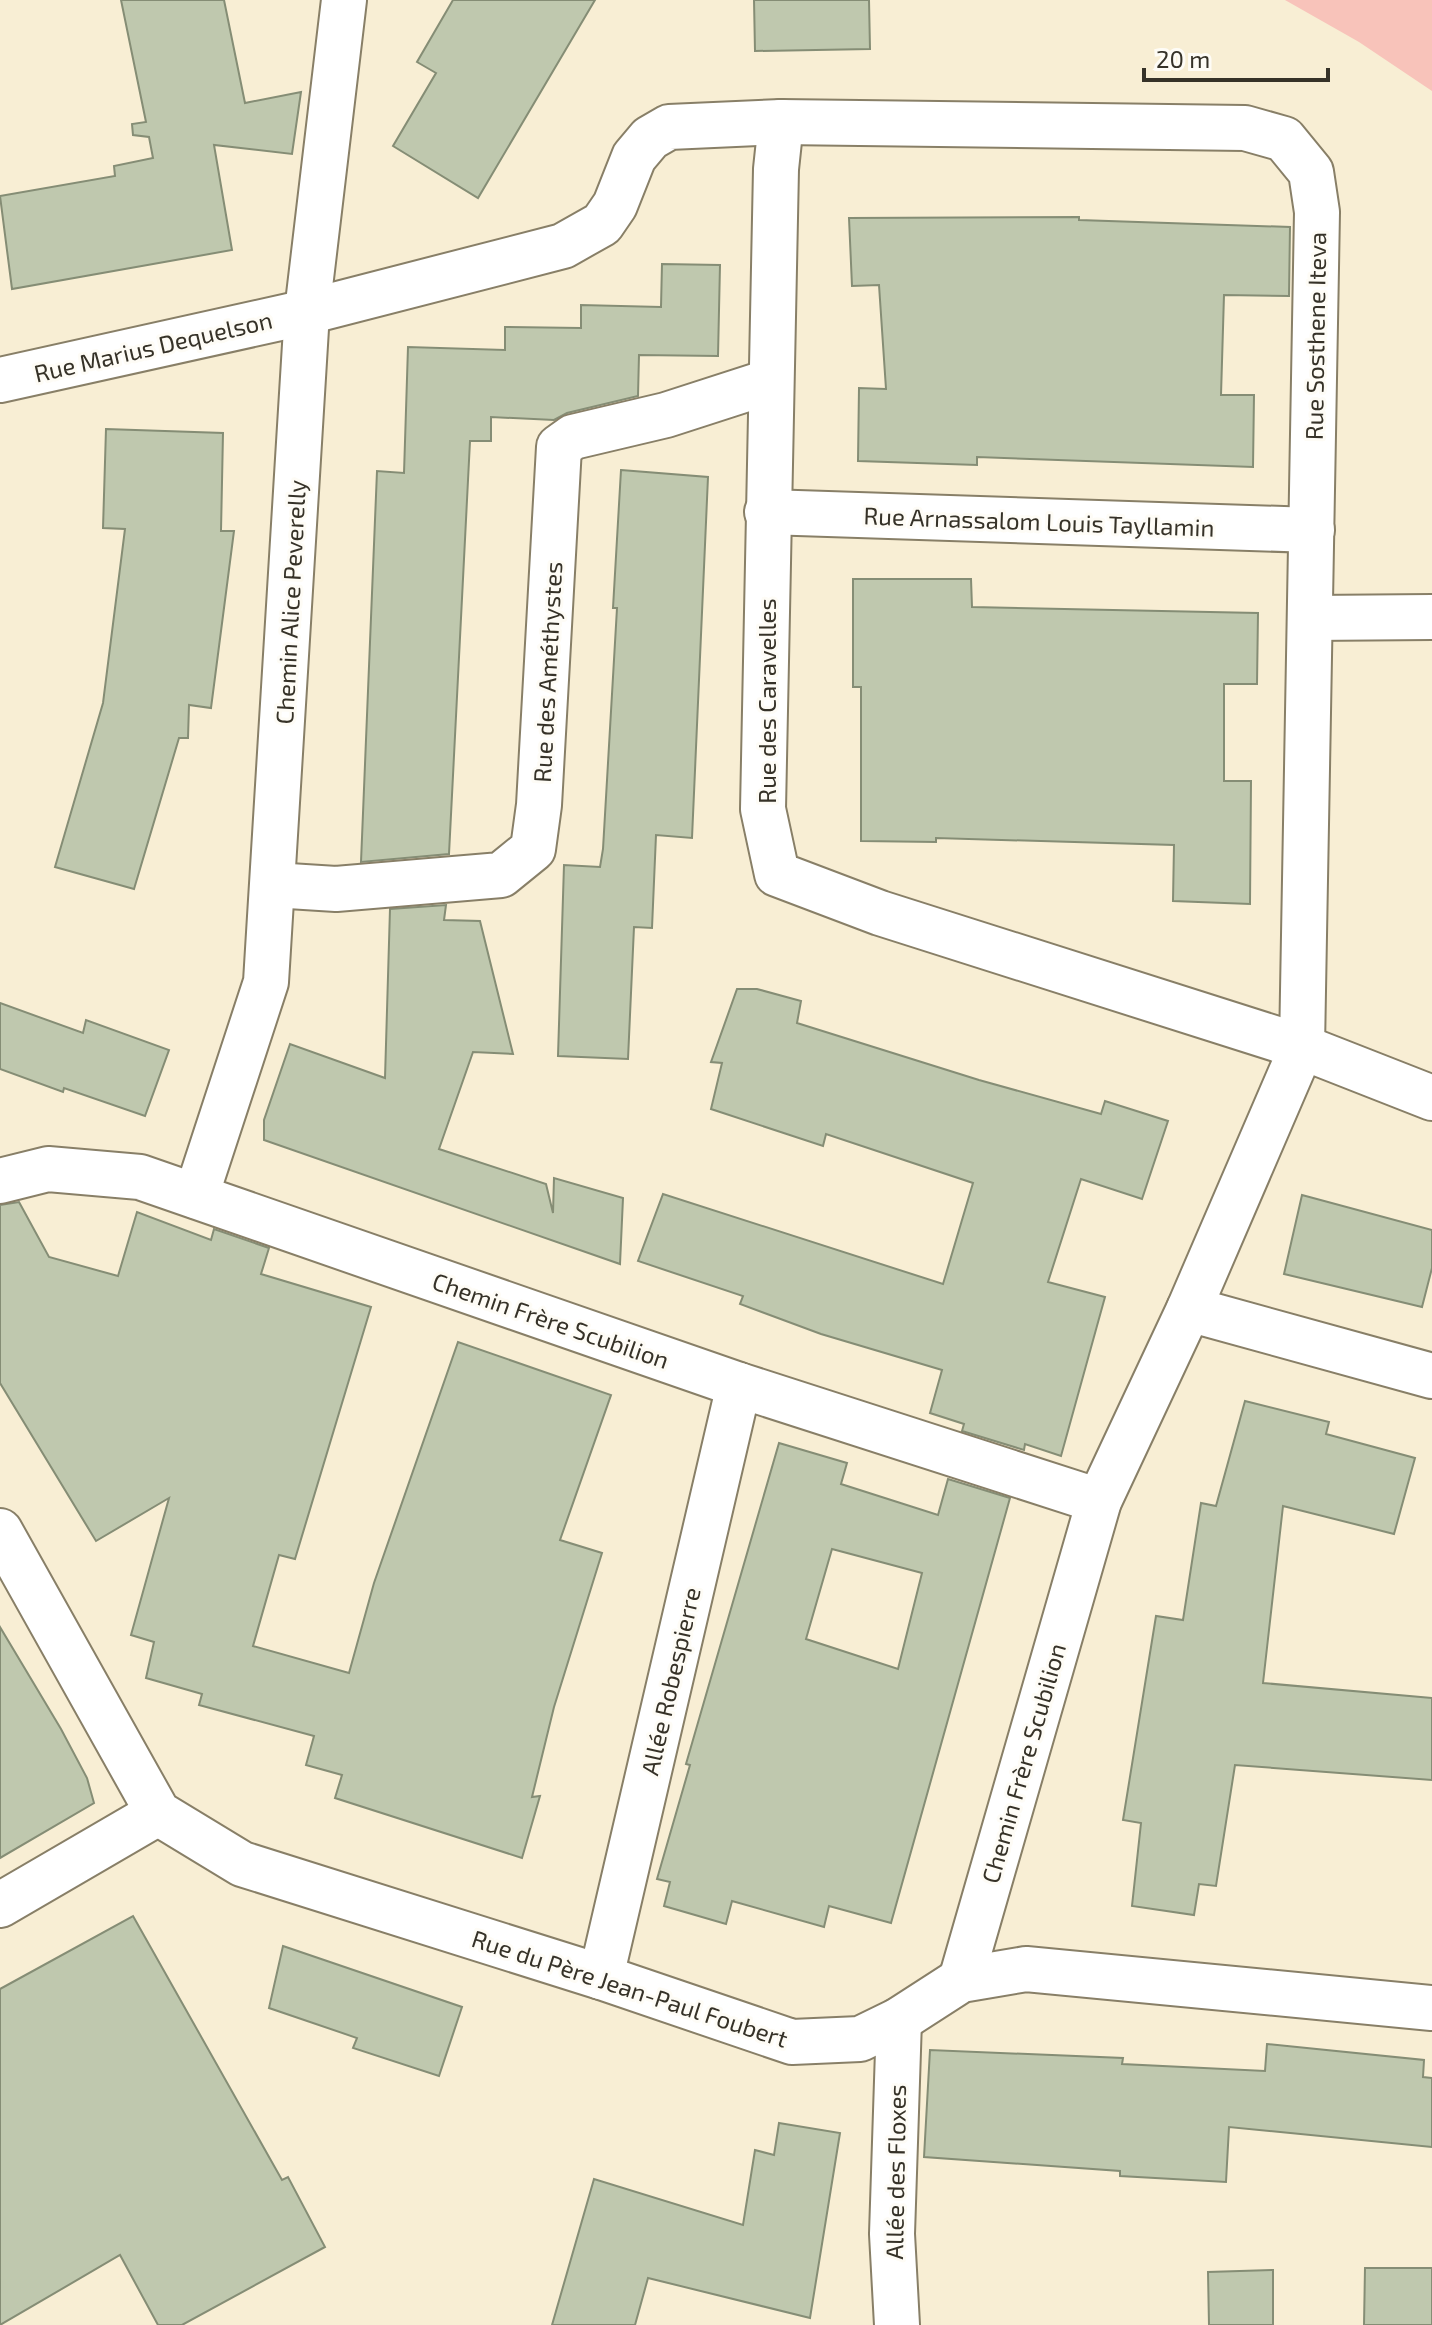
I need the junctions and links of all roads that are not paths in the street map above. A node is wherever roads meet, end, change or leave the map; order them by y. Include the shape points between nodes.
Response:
1 (344, 0) edge
2 (781, 122) junction
3 (307, 312) junction
4 (0, 380) edge
5 (771, 381) junction
6 (767, 512) junction
7 (1312, 530) junction
8 (1432, 617) edge
9 (1310, 618) junction
10 (273, 885) junction
11 (1302, 1047) junction
12 (1432, 1098) edge
13 (0, 1181) edge
14 (196, 1196) junction
15 (1189, 1309) junction
16 (1432, 1376) edge
17 (739, 1385) junction
18 (1099, 1501) junction
19 (0, 1531) edge
20 (158, 1813) junction
21 (0, 1905) edge
22 (601, 1977) junction
23 (961, 1980) junction
24 (1432, 2008) edge
25 (899, 2020) junction
26 (897, 2325) edge

1 - 3 street, Chemin Alice Peverelly
2 - 3 street, Rue Sosthene Iteva via 669,127 650,138 634,157 615,205 602,224 583,236 563,246
2 - 5 street, Rue des Caravelles
2 - 7 street, Rue Sosthene Iteva via 1245,128 1284,139 1311,172 1317,212
3 - 4 street, Rue Marius Dequelson
3 - 10 street, Chemin Alice Peverelly
5 - 6 street, Rue des Caravelles
5 - 10 street, Rue des Améthystes via 666,415 573,437 559,447 533,849 501,875 336,889
6 - 7 street, Rue Arnassalom Louis Tayllamin
6 - 11 street, Rue des Caravelles via 763,809 777,874 880,913
7 - 9 street, Rue Sosthene Iteva
8 - 9 street
9 - 11 street, Rue Sosthene Iteva
10 - 14 street, Chemin Alice Peverelly via 266,982
11 - 12 street, Rue des Caravelles
11 - 15 street, Chemin Frère Scubilion
13 - 14 street, Chemin Frère Scubilion via 48,1169 140,1177
14 - 17 street, Chemin Frère Scubilion
15 - 16 street
15 - 18 street, Chemin Frère Scubilion
17 - 18 street, Chemin Frère Scubilion
17 - 22 street, Allée Robespierre
18 - 23 street, Chemin Frère Scubilion
19 - 20 street, Rue du Père Jean-Paul Foubert
20 - 21 street
20 - 22 street, Rue du Père Jean-Paul Foubert via 242,1864
22 - 25 street, Rue du Père Jean-Paul Foubert via 792,2042 860,2039
23 - 24 street, Rue du Père Jean-Paul Foubert via 1026,1969
23 - 25 street, Rue du Père Jean-Paul Foubert
25 - 26 street, Allée des Floxes via 892,2234

